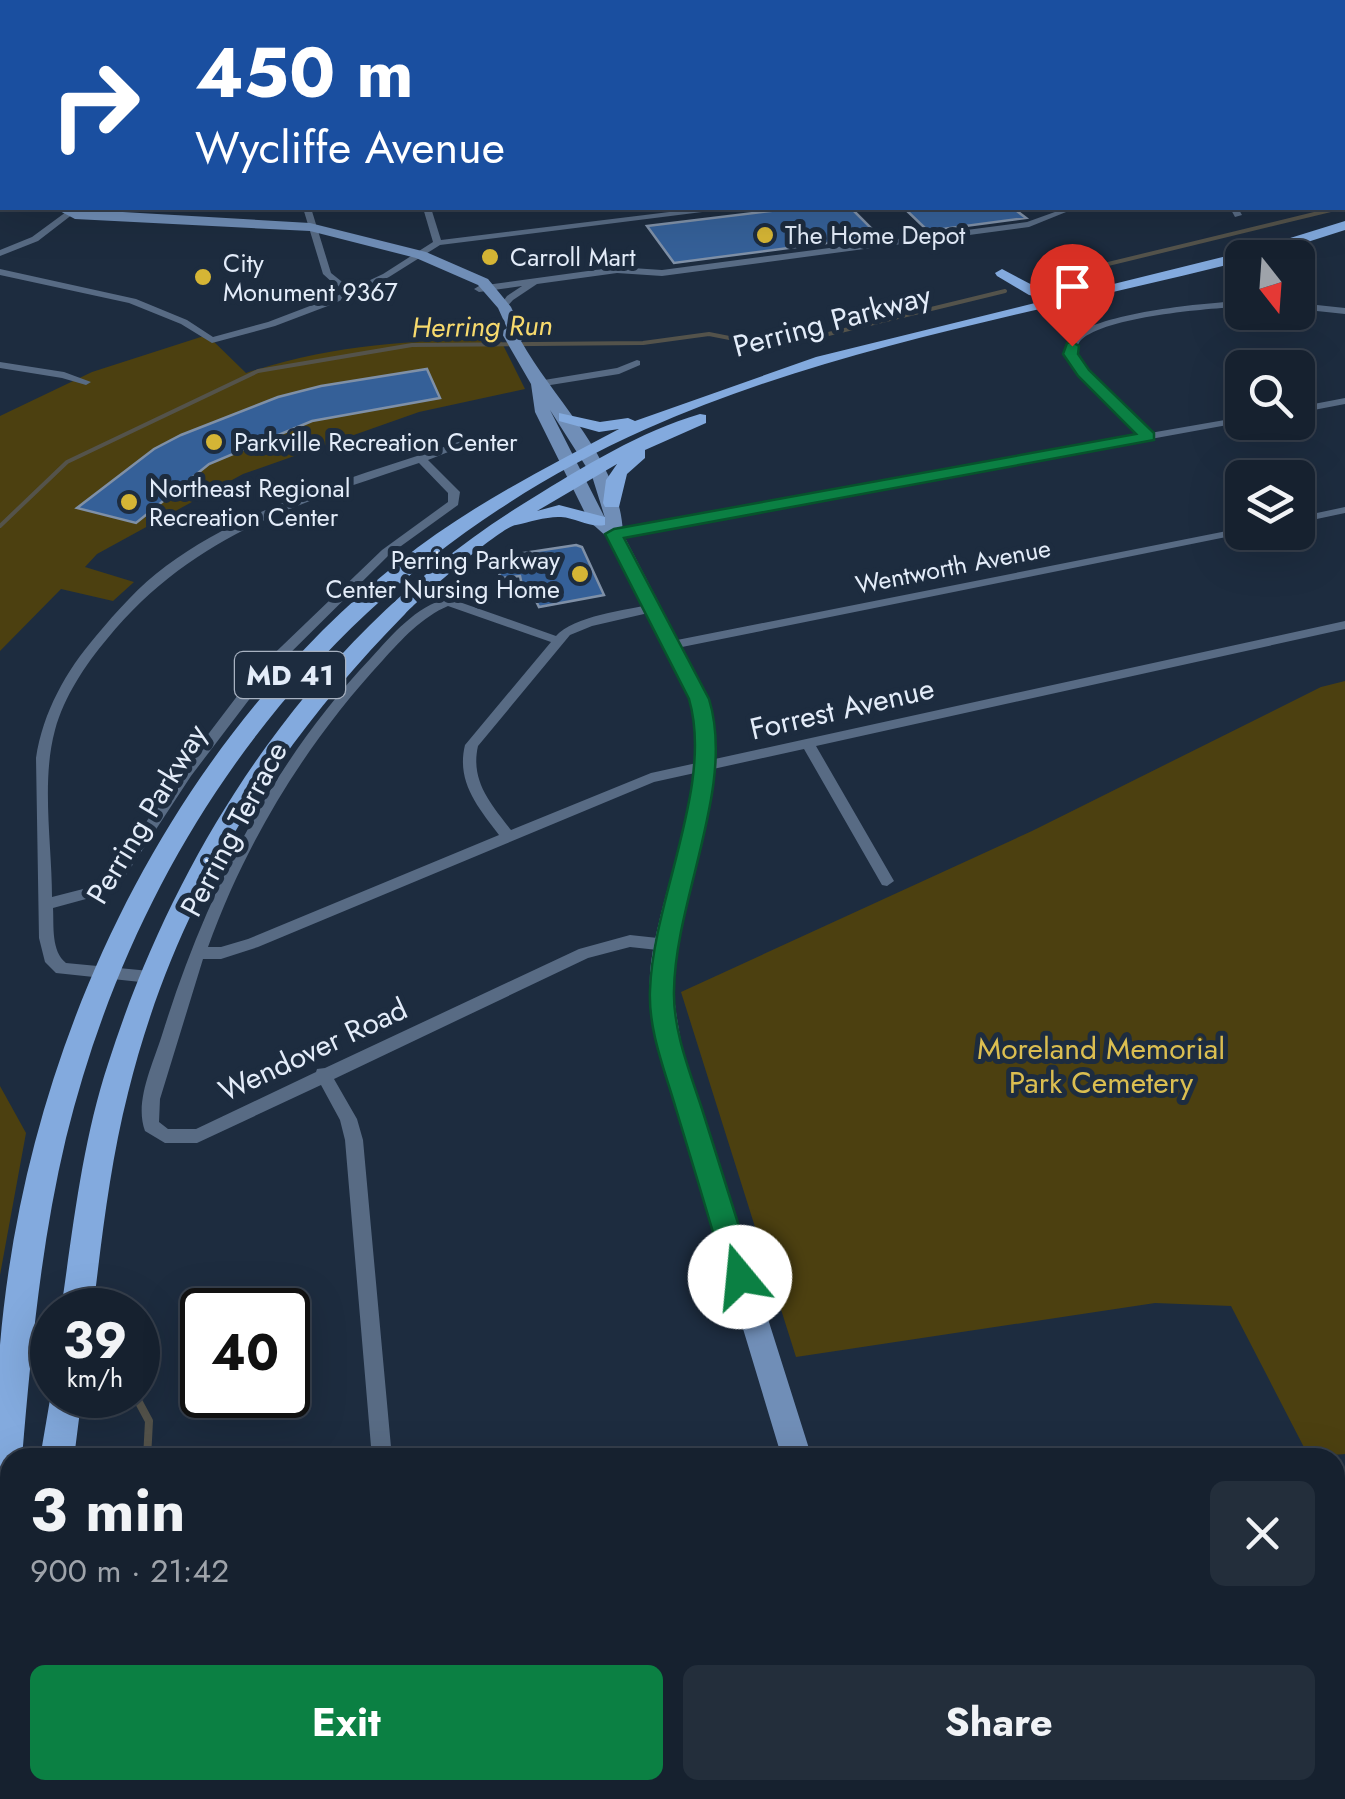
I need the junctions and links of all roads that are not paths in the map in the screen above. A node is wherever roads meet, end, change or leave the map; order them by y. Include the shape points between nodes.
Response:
1 (307, 210) edge
2 (428, 210) edge
3 (676, 210) edge
4 (1065, 210) edge
5 (65, 211) edge
6 (192, 214) edge
7 (1345, 225) edge
8 (310, 227) junction
9 (1345, 242) edge
10 (438, 243) junction
11 (1315, 252) edge
12 (0, 253) edge
13 (417, 257) junction
14 (0, 272) edge
15 (1002, 273) dead end
16 (1225, 276) edge
17 (537, 280) junction
18 (485, 290) junction
19 (1112, 290) junction
20 (350, 293) junction
21 (1225, 305) edge
22 (504, 307) junction
23 (1315, 307) edge
24 (1345, 310) edge
25 (518, 344) junction
26 (637, 362) dead end
27 (0, 365) edge
28 (86, 382) dead end
29 (538, 384) junction
30 (704, 399) junction
31 (1345, 401) edge
32 (1315, 407) edge
33 (565, 417) junction
34 (1225, 423) edge
35 (680, 427) junction
36 (1148, 437) junction
37 (471, 441) dead end
38 (422, 460) junction
39 (580, 464) junction
40 (612, 502) junction
41 (1345, 510) edge
42 (1315, 516) edge
43 (606, 528) junction
44 (1225, 534) edge
45 (472, 544) junction
46 (653, 608) junction
47 (1345, 624) edge
48 (556, 640) junction
49 (672, 646) junction
50 (808, 743) junction
51 (706, 764) junction
52 (508, 836) junction
53 (888, 881) dead end
54 (46, 904) junction
55 (667, 945) junction
56 (197, 953) junction
57 (105, 972) junction
58 (150, 977) junction
59 (323, 1074) junction
60 (80, 1288) edge
61 (15, 1353) junction
62 (63, 1418) edge
63 (0, 1426) edge
64 (5, 1448) edge
65 (58, 1448) edge
66 (381, 1448) edge
67 (794, 1448) edge

1 - 8 street
2 - 10 street
3 - 10 street
4 - 17 street via 1013,226 662,273 617,270
5 - 6 street
5 - 12 street via 35,239
6 - 8 street
7 - 19 main road, Perring Parkway / MD 41
8 - 13 street
8 - 20 street via 326,274
9 - 11 main road
10 - 13 street
13 - 18 street
13 - 20 street
14 - 20 street via 149,304 212,340
15 - 19 main road via 1044,295
16 - 35 main road, Perring Parkway / MD 41 via 837,374
17 - 18 street
17 - 22 street
18 - 22 street
18 - 25 street
19 - 30 main road, Perring Parkway / MD 41 via 822,362
21 - 36 street via 1185,308 1076,339 1074,362
22 - 25 street
23 - 24 street
25 - 29 street
26 - 29 street via 620,371
27 - 28 street
29 - 33 street
29 - 39 street via 542,412
30 - 33 main road via 622,425 599,427
30 - 39 main road, Perring Parkway / MD 41
31 - 32 street
33 - 39 street
34 - 36 street
35 - 39 main road, Perring Parkway / MD 41
35 - 40 main road via 620,469
36 - 43 street
37 - 38 street
38 - 54 street, Perring Terrace via 454,492 454,503 386,552 262,673 119,874 92,892
38 - 54 street via 255,519 163,572 118,611 78,670 47,734
39 - 40 street
39 - 43 street
39 - 45 main road, Perring Parkway / MD 41
39 - 57 main road, Perring Parkway / MD 41 via 507,493 396,573 281,684 200,791
40 - 43 street via 616,516
41 - 42 street
43 - 45 main road via 571,512 547,512
43 - 46 street
44 - 49 street, Wentworth Avenue
45 - 58 main road, Perring Parkway / MD 41 via 376,627 288,726 220,828
46 - 48 street via 588,623
46 - 49 street
47 - 50 street, Forrest Avenue
48 - 52 street via 466,760 469,780
48 - 56 street, Perring Terrace via 452,602 416,621 362,672 286,776
49 - 51 street via 702,709
50 - 51 street, Forrest Avenue
50 - 53 street
51 - 52 street, Forrest Avenue via 632,784
51 - 55 street
52 - 56 street, Forrest Avenue via 253,943
54 - 57 street via 53,962 62,970
55 - 59 street, Wendover Road via 602,946
55 - 67 street via 661,996 670,1047
56 - 59 street, Wendover Road via 152,1099 150,1121 158,1134 196,1136
57 - 58 street
57 - 61 main road, Perring Parkway / MD 41 via 53,1134
58 - 60 main road, Perring Parkway / MD 41 via 104,1132
59 - 66 street via 354,1140
61 - 63 main road
61 - 64 main road, Perring Parkway / MD 41
62 - 65 main road

